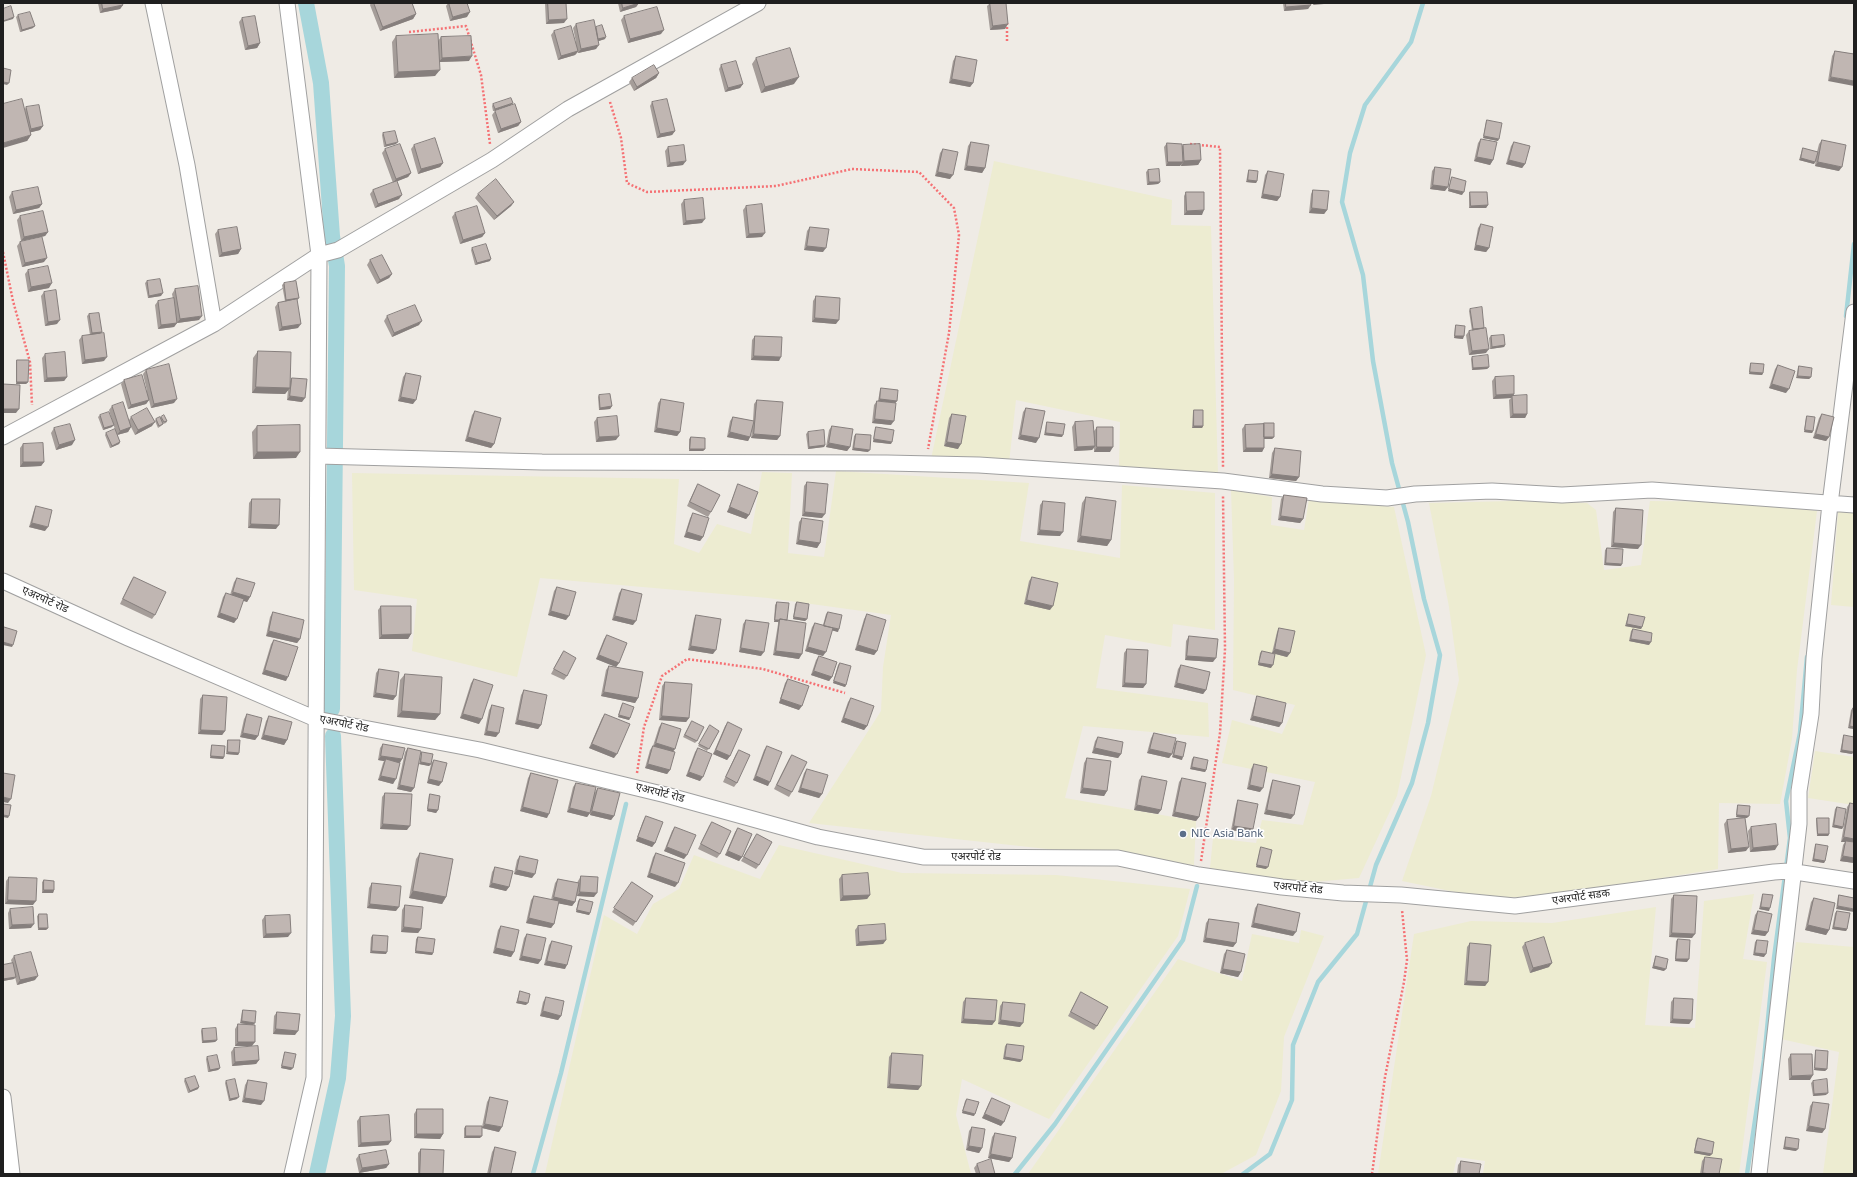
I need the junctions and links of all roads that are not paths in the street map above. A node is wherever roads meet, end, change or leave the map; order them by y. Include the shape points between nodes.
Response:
1 (153, 3) edge
2 (287, 3) edge
3 (758, 3) edge
4 (328, 253) junction
5 (1854, 312) edge
6 (214, 324) junction
7 (3, 437) edge
8 (322, 456) junction
9 (1823, 503) junction
10 (1854, 505) edge
11 (3, 581) edge
12 (316, 719) junction
13 (1785, 871) junction
14 (1854, 881) edge
15 (1344, 893) joint
16 (3, 1098) edge
17 (12, 1174) edge
18 (292, 1174) edge
19 (1759, 1174) edge

1 - 6 street via 187,165
2 - 4 street
3 - 4 street via 568,109 492,160
4 - 6 street
4 - 8 street
5 - 9 street
6 - 7 street
8 - 9 street via 542,462 979,465 1223,481 1322,494 1388,498 1415,494 1492,491 1562,495 1652,490
8 - 12 street
9 - 10 street
9 - 13 street via 1810,714 1800,792 1799,824
11 - 12 street, एअरपोर्ट रोड
12 - 15 street, एअरपोर्ट रोड via 480,750 634,787 818,837 923,857 1118,858 1199,875
12 - 18 street via 314,1078
13 - 14 street, एअरपोर्ट सडक
13 - 15 street, एअरपोर्ट सडक via 1515,906
13 - 19 street
16 - 17 street

